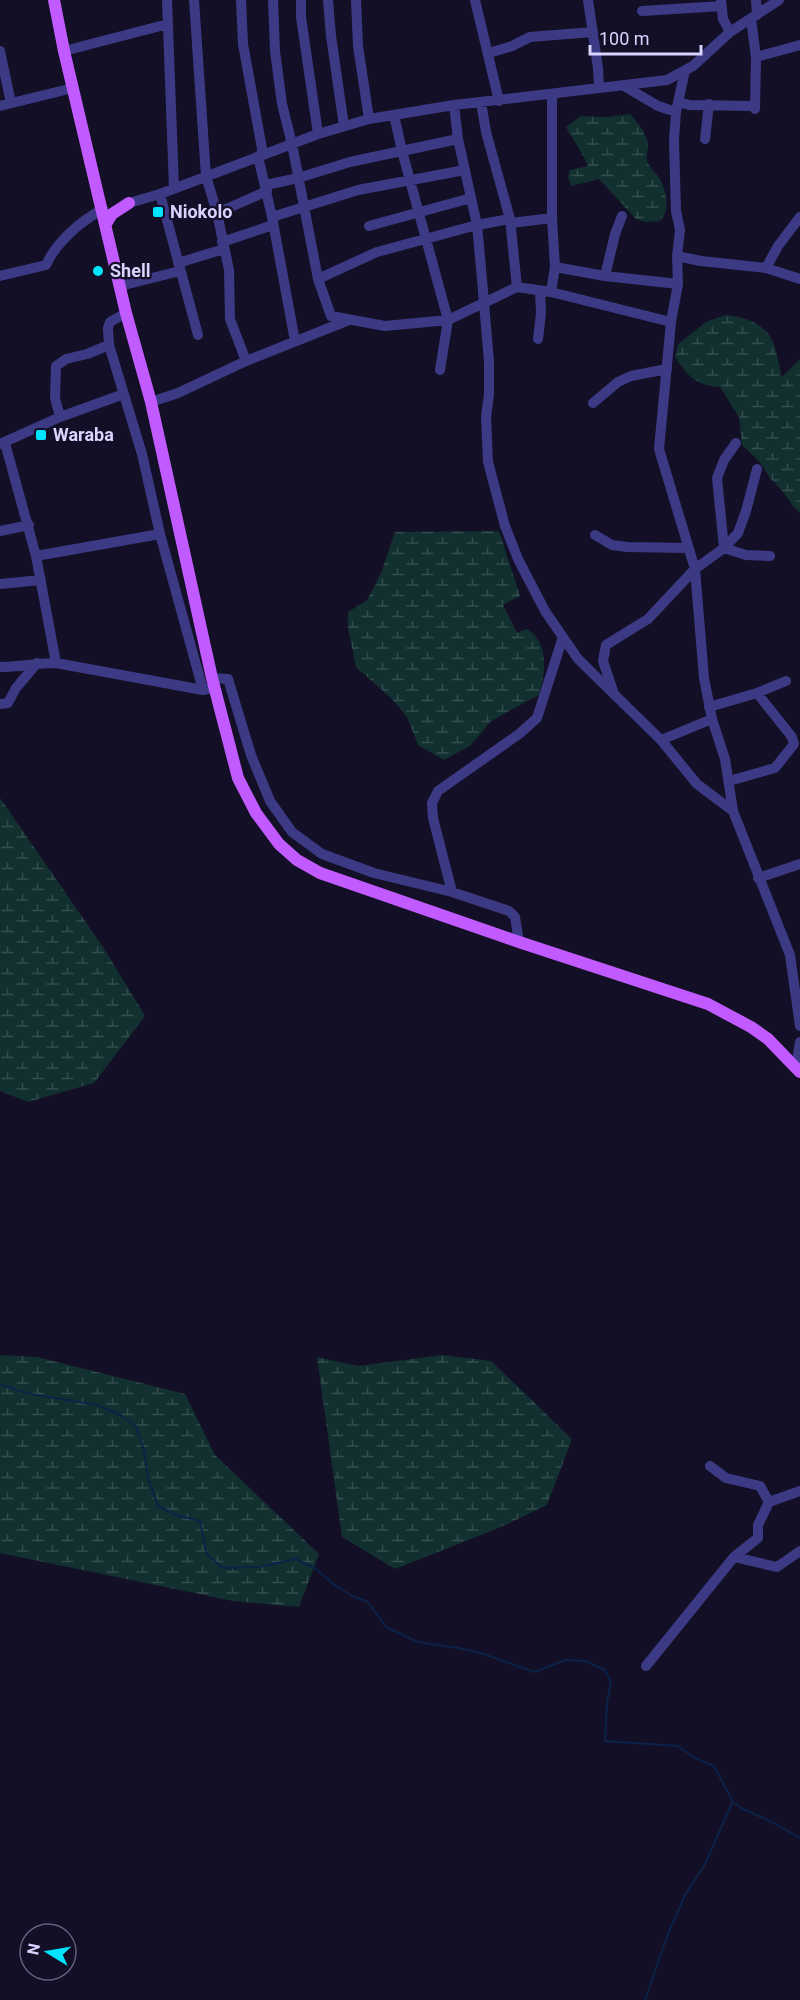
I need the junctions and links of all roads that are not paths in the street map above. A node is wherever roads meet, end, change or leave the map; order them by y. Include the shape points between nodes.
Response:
1 (54, 0) edge
2 (167, 0) edge
3 (194, 0) edge
4 (241, 0) edge
5 (273, 0) edge
6 (302, 0) edge
7 (328, 0) edge
8 (356, 0) edge
9 (475, 0) edge
10 (588, 0) edge
11 (756, 0) edge
12 (779, 0) edge
13 (721, 3) edge
14 (642, 11) dead end
15 (754, 17) junction
16 (168, 24) junction
17 (592, 32) junction
18 (730, 32) junction
19 (800, 45) edge
20 (0, 51) edge
21 (64, 51) junction
22 (489, 53) junction
23 (756, 57) junction
24 (685, 70) junction
25 (624, 86) junction
26 (73, 88) junction
27 (599, 88) junction
28 (552, 95) junction
29 (499, 101) junction
30 (481, 102) junction
31 (709, 104) junction
32 (5, 105) edge
33 (454, 105) junction
34 (678, 107) junction
35 (394, 115) junction
36 (369, 119) junction
37 (344, 126) junction
38 (318, 134) junction
39 (458, 139) junction
40 (705, 139) dead end
41 (292, 144) junction
42 (402, 151) junction
43 (261, 155) junction
44 (465, 170) junction
45 (206, 176) junction
46 (298, 178) junction
47 (412, 181) junction
48 (174, 188) junction
49 (266, 188) junction
50 (159, 194) junction
51 (471, 198) junction
52 (129, 203) junction
53 (102, 204) junction
54 (305, 206) junction
55 (420, 212) junction
56 (217, 213) junction
57 (622, 216) dead end
58 (800, 217) edge
59 (552, 218) junction
60 (273, 221) junction
61 (510, 221) junction
62 (106, 224) junction
63 (477, 225) junction
64 (369, 226) dead end
65 (428, 240) junction
66 (223, 245) junction
67 (677, 256) junction
68 (179, 267) junction
69 (555, 267) junction
70 (766, 268) junction
71 (0, 276) edge
72 (605, 276) junction
73 (318, 279) junction
74 (800, 279) edge
75 (678, 284) junction
76 (120, 286) junction
77 (517, 287) junction
78 (545, 291) junction
79 (484, 302) junction
80 (126, 313) junction
81 (349, 320) junction
82 (448, 320) junction
83 (671, 322) junction
84 (198, 335) dead end
85 (538, 339) dead end
86 (295, 341) junction
87 (109, 345) junction
88 (246, 361) junction
89 (667, 369) junction
90 (440, 370) dead end
91 (123, 394) junction
92 (151, 402) junction
93 (593, 403) dead end
94 (60, 417) junction
95 (3, 444) edge
96 (736, 444) dead end
97 (758, 469) dead end
98 (28, 525) junction
99 (0, 531) edge
100 (160, 534) junction
101 (595, 535) dead end
102 (687, 548) junction
103 (724, 548) junction
104 (36, 556) junction
105 (770, 556) dead end
106 (695, 569) junction
107 (41, 580) junction
108 (0, 584) edge
109 (563, 638) junction
110 (37, 663) junction
111 (56, 663) junction
112 (0, 666) edge
113 (786, 681) dead end
114 (210, 685) junction
115 (757, 693) junction
116 (614, 694) junction
117 (0, 705) edge
118 (709, 707) junction
119 (712, 719) junction
120 (661, 740) junction
121 (729, 781) junction
122 (733, 812) junction
123 (800, 864) edge
124 (758, 878) junction
125 (453, 892) junction
126 (519, 942) junction
127 (795, 954) edge
128 (800, 1026) edge
129 (800, 1042) edge
130 (798, 1069) edge
131 (710, 1466) dead end
132 (800, 1491) edge
133 (769, 1502) junction
134 (800, 1551) edge
135 (734, 1557) junction
136 (646, 1666) dead end

1 - 21 main road
2 - 16 street
3 - 45 street
4 - 43 street via 243,44
5 - 41 street via 275,51
6 - 38 street via 301,17
7 - 37 street
8 - 36 street via 358,46
9 - 22 street
10 - 17 street
11 - 15 street
12 - 15 street
13 - 14 street
13 - 18 street
15 - 18 street
15 - 23 street
16 - 21 street
16 - 48 street
17 - 22 street via 530,37
17 - 27 street
18 - 24 street
19 - 23 street
20 - 32 street
21 - 26 main road
22 - 29 street
23 - 31 street via 755,107
24 - 25 street via 667,80
24 - 34 street
25 - 27 street
25 - 34 street via 658,106
26 - 32 street
26 - 53 main road
27 - 28 street
28 - 29 street
28 - 59 street
29 - 30 street
30 - 33 street
30 - 61 street
31 - 34 street
31 - 40 street
33 - 35 street
33 - 39 street
34 - 67 street via 674,140 680,230
35 - 36 street
35 - 42 street
36 - 37 street
37 - 38 street
38 - 41 street
39 - 42 street
39 - 44 street
41 - 43 street
41 - 46 street
42 - 46 street
42 - 47 street
43 - 45 street
43 - 49 street
44 - 47 street
44 - 51 street
45 - 48 street
45 - 56 street
46 - 49 street
46 - 54 street
47 - 54 street via 358,190
47 - 55 street
48 - 50 street
49 - 56 street
49 - 60 street
50 - 52 street
50 - 68 street
51 - 55 street
51 - 63 street
52 - 53 main road
52 - 62 main road via 111,214
53 - 62 main road
53 - 71 street via 62,241 46,264
54 - 60 street
54 - 73 street
55 - 64 street
55 - 65 street
56 - 66 street
57 - 72 street
58 - 70 street
59 - 61 street
59 - 69 street
60 - 66 street
60 - 86 street
61 - 63 street
61 - 77 street
62 - 76 main road
63 - 65 street
63 - 79 street
65 - 73 street via 376,252
65 - 82 street
66 - 68 street
66 - 88 street via 229,270 228,309
67 - 70 street
67 - 75 street
68 - 76 street
68 - 84 street
69 - 72 street
69 - 78 street
70 - 74 street
72 - 75 street
73 - 81 street via 331,316
75 - 83 street
76 - 80 main road
77 - 78 street
77 - 79 street
78 - 83 street
78 - 85 street
79 - 82 street
79 - 109 street via 489,362 488,462 518,559
80 - 87 street via 110,322
80 - 92 main road
81 - 82 street via 385,326
81 - 86 street
82 - 90 street
83 - 89 street
86 - 88 street
87 - 91 street
87 - 94 street via 56,366 55,398
88 - 92 street
89 - 93 street via 631,376
89 - 102 street via 659,449
91 - 94 street
91 - 100 street via 142,454
92 - 114 main road
94 - 95 street
95 - 98 street
96 - 103 street via 717,478
97 - 103 street via 738,533
98 - 99 street
98 - 104 street
100 - 104 street
100 - 114 street
101 - 102 street via 627,548
102 - 106 street
103 - 105 street via 746,555
103 - 106 street
104 - 107 street
106 - 116 street via 648,619 606,645 603,661
106 - 118 street
107 - 108 street
107 - 111 street
109 - 116 street via 578,659
109 - 125 street via 537,718 438,791 432,803
110 - 111 street
110 - 112 street
110 - 117 street via 8,703
111 - 114 street
113 - 115 street
114 - 125 street via 228,679 270,801 292,832 322,854 374,873
114 - 126 main road via 244,792 266,828 297,860 357,887
115 - 118 street
115 - 121 street via 794,744 775,768
116 - 120 street
118 - 119 street
119 - 120 street
119 - 121 street
120 - 122 street via 697,783
121 - 122 street
122 - 124 street
123 - 124 street
124 - 127 street
125 - 126 street via 509,911 515,917
126 - 130 main road via 708,1004 752,1027
127 - 128 street
129 - 130 street
131 - 133 street via 726,1478 760,1486
132 - 133 street
133 - 135 street via 758,1525 758,1538
134 - 135 street via 777,1567
135 - 136 street

